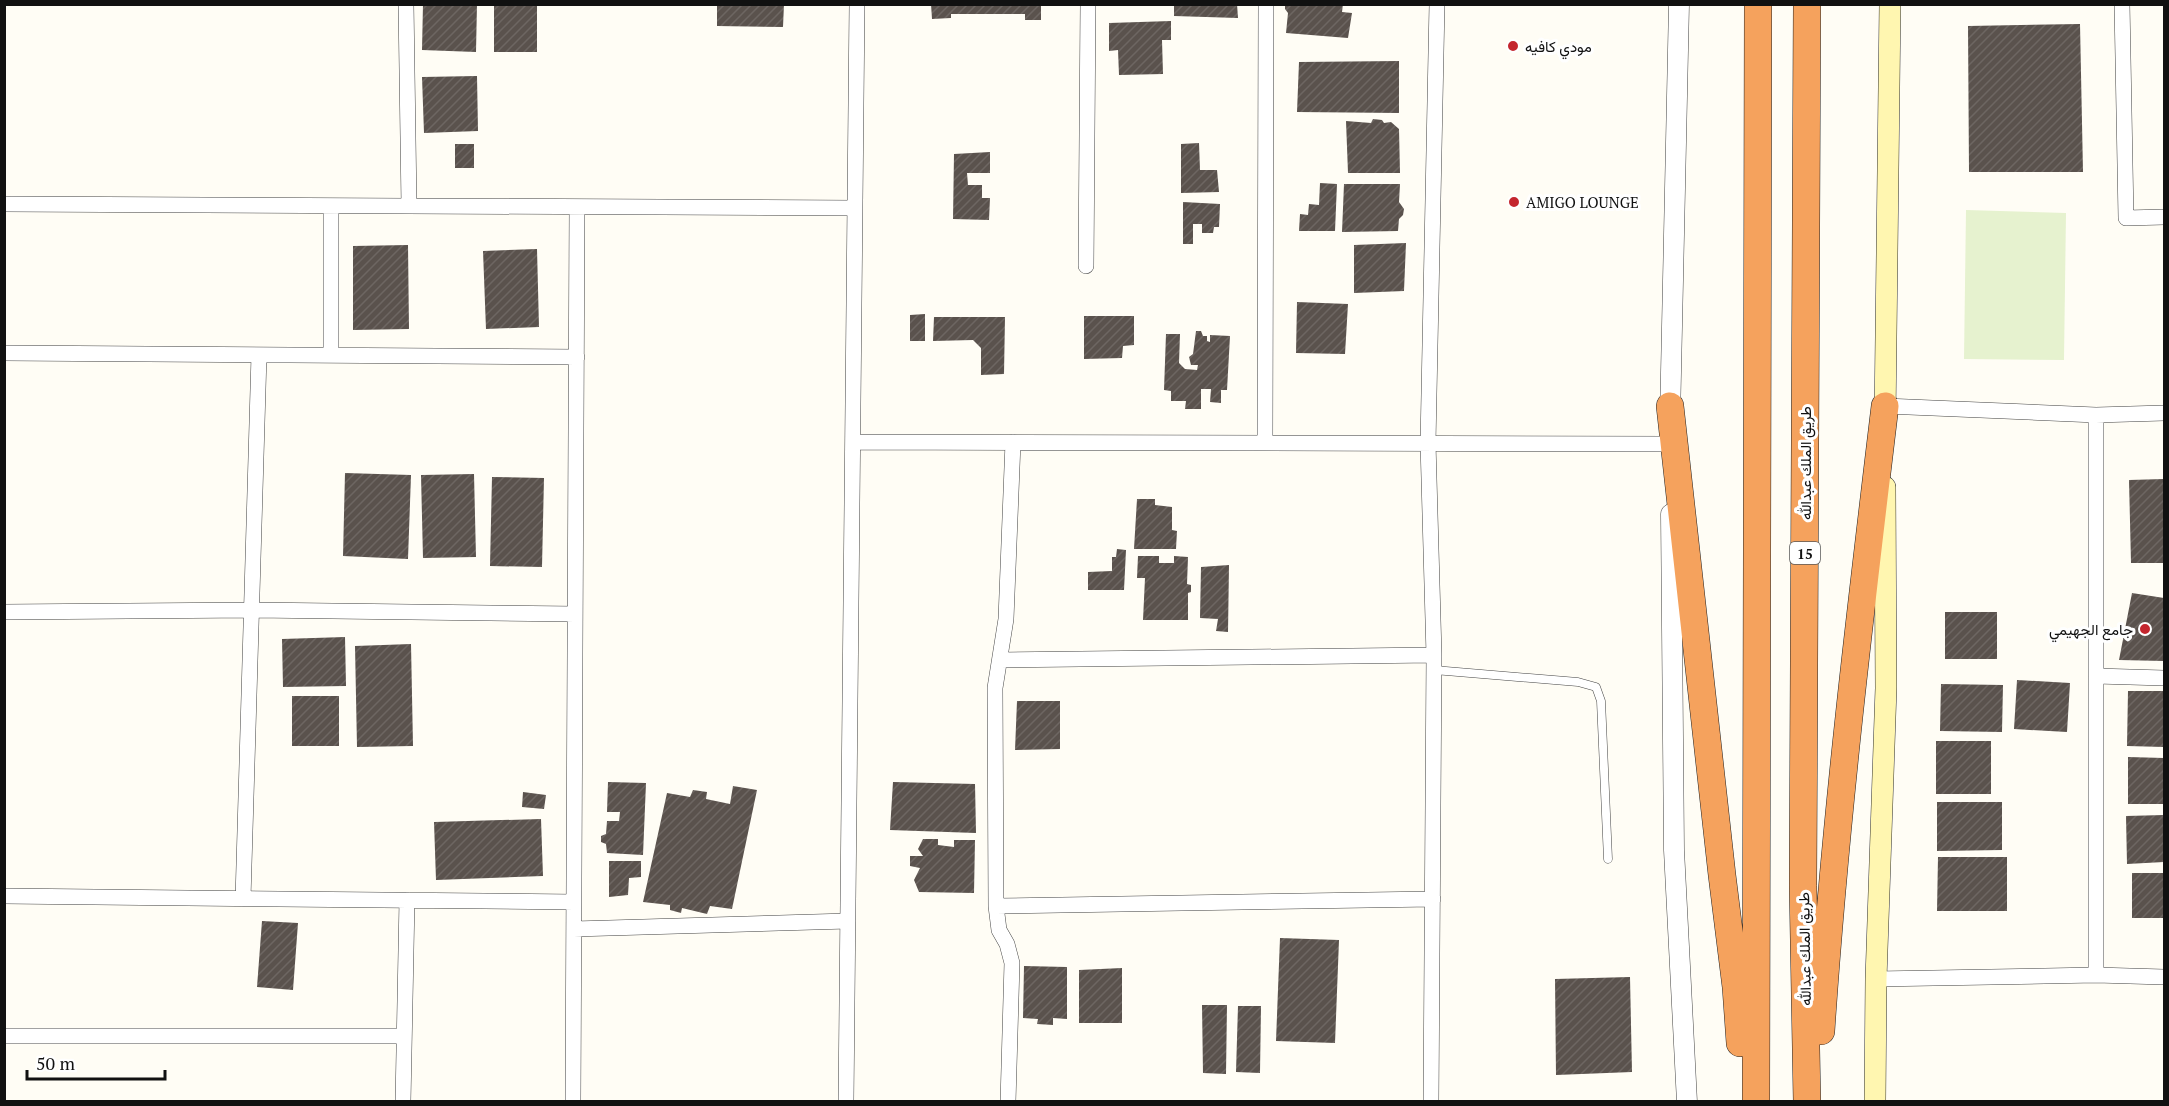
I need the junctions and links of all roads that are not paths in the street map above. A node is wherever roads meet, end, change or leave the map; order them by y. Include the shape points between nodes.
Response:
1 (406, 4) edge
2 (857, 4) edge
3 (1088, 4) edge
4 (1266, 4) edge
5 (1437, 4) edge
6 (1679, 4) edge
7 (1758, 4) edge
8 (1807, 4) edge
9 (1890, 4) edge
10 (2122, 4) edge
11 (4, 204) edge
12 (409, 205) junction
13 (331, 206) junction
14 (577, 207) junction
15 (855, 208) junction
16 (2164, 217) edge
17 (1086, 266) dead end
18 (4, 353) edge
19 (259, 355) junction
20 (331, 355) junction
21 (577, 357) junction
22 (1670, 406) junction
23 (1885, 406) junction
24 (2164, 413) edge
25 (2096, 415) junction
26 (853, 442) junction
27 (1013, 442) junction
28 (1265, 443) junction
29 (1428, 443) junction
30 (1671, 444) junction
31 (252, 610) junction
32 (4, 612) edge
33 (575, 614) junction
34 (1434, 655) junction
35 (1000, 660) junction
36 (1434, 670) junction
37 (2096, 676) junction
38 (2164, 678) edge
39 (1608, 860) dead end
40 (4, 896) edge
41 (1432, 898) junction
42 (243, 899) junction
43 (407, 900) junction
44 (574, 902) junction
45 (996, 906) junction
46 (848, 921) junction
47 (574, 928) junction
48 (2096, 975) junction
49 (2164, 977) edge
50 (1876, 979) junction
51 (4, 1036) edge
52 (403, 1036) junction
53 (403, 1101) edge
54 (573, 1101) edge
55 (846, 1101) edge
56 (1008, 1101) edge
57 (1431, 1101) edge
58 (1687, 1101) edge
59 (1744, 1101) edge
60 (1756, 1101) edge
61 (1807, 1101) edge
62 (1817, 1101) edge
63 (1875, 1101) edge

1 - 12 street
2 - 15 street
3 - 17 street
4 - 28 street
5 - 29 street
6 - 22 street
7 - 60 highway
8 - 61 highway, طريق الملك عبدالله / 15 via 1803,886
9 - 23 main road
10 - 16 street via 2126,218
11 - 13 street
12 - 13 street
12 - 14 street
13 - 20 street
14 - 15 street
14 - 21 street
15 - 26 street
18 - 19 street
19 - 20 street
19 - 31 street
20 - 21 street
21 - 33 street
22 - 30 street
22 - 59 highway via 1736,987
23 - 25 street
23 - 50 main road via 1886,688
23 - 62 highway via 1828,927
24 - 25 street
25 - 37 street
26 - 27 street
26 - 46 street
27 - 28 street
27 - 35 street via 1006,619
28 - 29 street
29 - 30 street
29 - 34 street
30 - 58 street via 1674,850
31 - 32 street
31 - 33 street
31 - 42 street
33 - 44 street
34 - 35 street
34 - 36 street
35 - 45 street via 995,688
36 - 39 lane via 1578,682 1596,687 1601,701
36 - 41 street
37 - 38 street
37 - 48 street
40 - 42 street
41 - 45 street
41 - 57 street
42 - 43 street
43 - 44 street
43 - 52 street
44 - 47 street
45 - 56 street via 999,930 1012,963
46 - 47 street
46 - 55 street
47 - 54 street
48 - 49 street
48 - 50 street
50 - 63 main road
51 - 52 street
52 - 53 street

